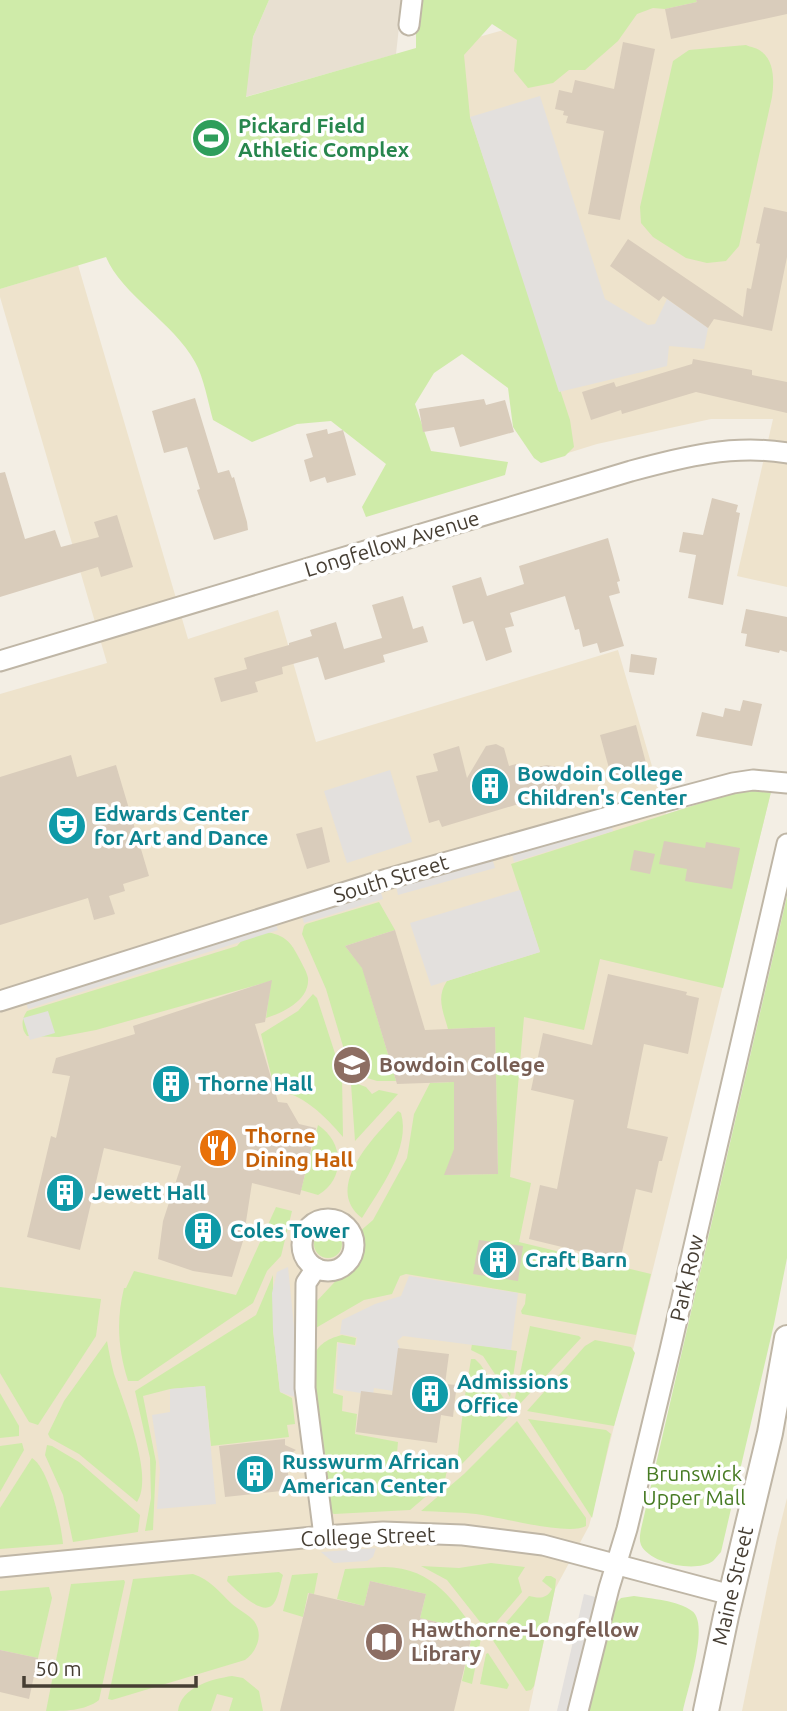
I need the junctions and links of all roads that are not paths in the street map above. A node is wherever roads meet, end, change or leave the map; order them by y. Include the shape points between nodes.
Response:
1 (412, 0) edge
2 (409, 25) dead end
3 (787, 453) edge
4 (0, 661) edge
5 (787, 783) edge
6 (787, 844) edge
7 (0, 1001) edge
8 (316, 1268) dead end
9 (787, 1338) edge
10 (778, 1431) edge
11 (324, 1536) junction
12 (616, 1564) junction
13 (0, 1567) edge
14 (731, 1595) junction
15 (578, 1711) edge
16 (706, 1711) edge

1 - 2 street
3 - 4 street, Longfellow Avenue via 729,450 643,467
5 - 7 street, South Street via 733,783 613,816 387,879
6 - 12 street, Park Row
8 - 11 street via 306,1283 304,1388
9 - 10 street, Maine Street
10 - 14 street, Maine Street
11 - 12 street, College Street via 383,1532 463,1535 543,1545
11 - 13 street, College Street
12 - 14 street, College Street
12 - 15 street, Park Row
14 - 16 street, Maine Street

